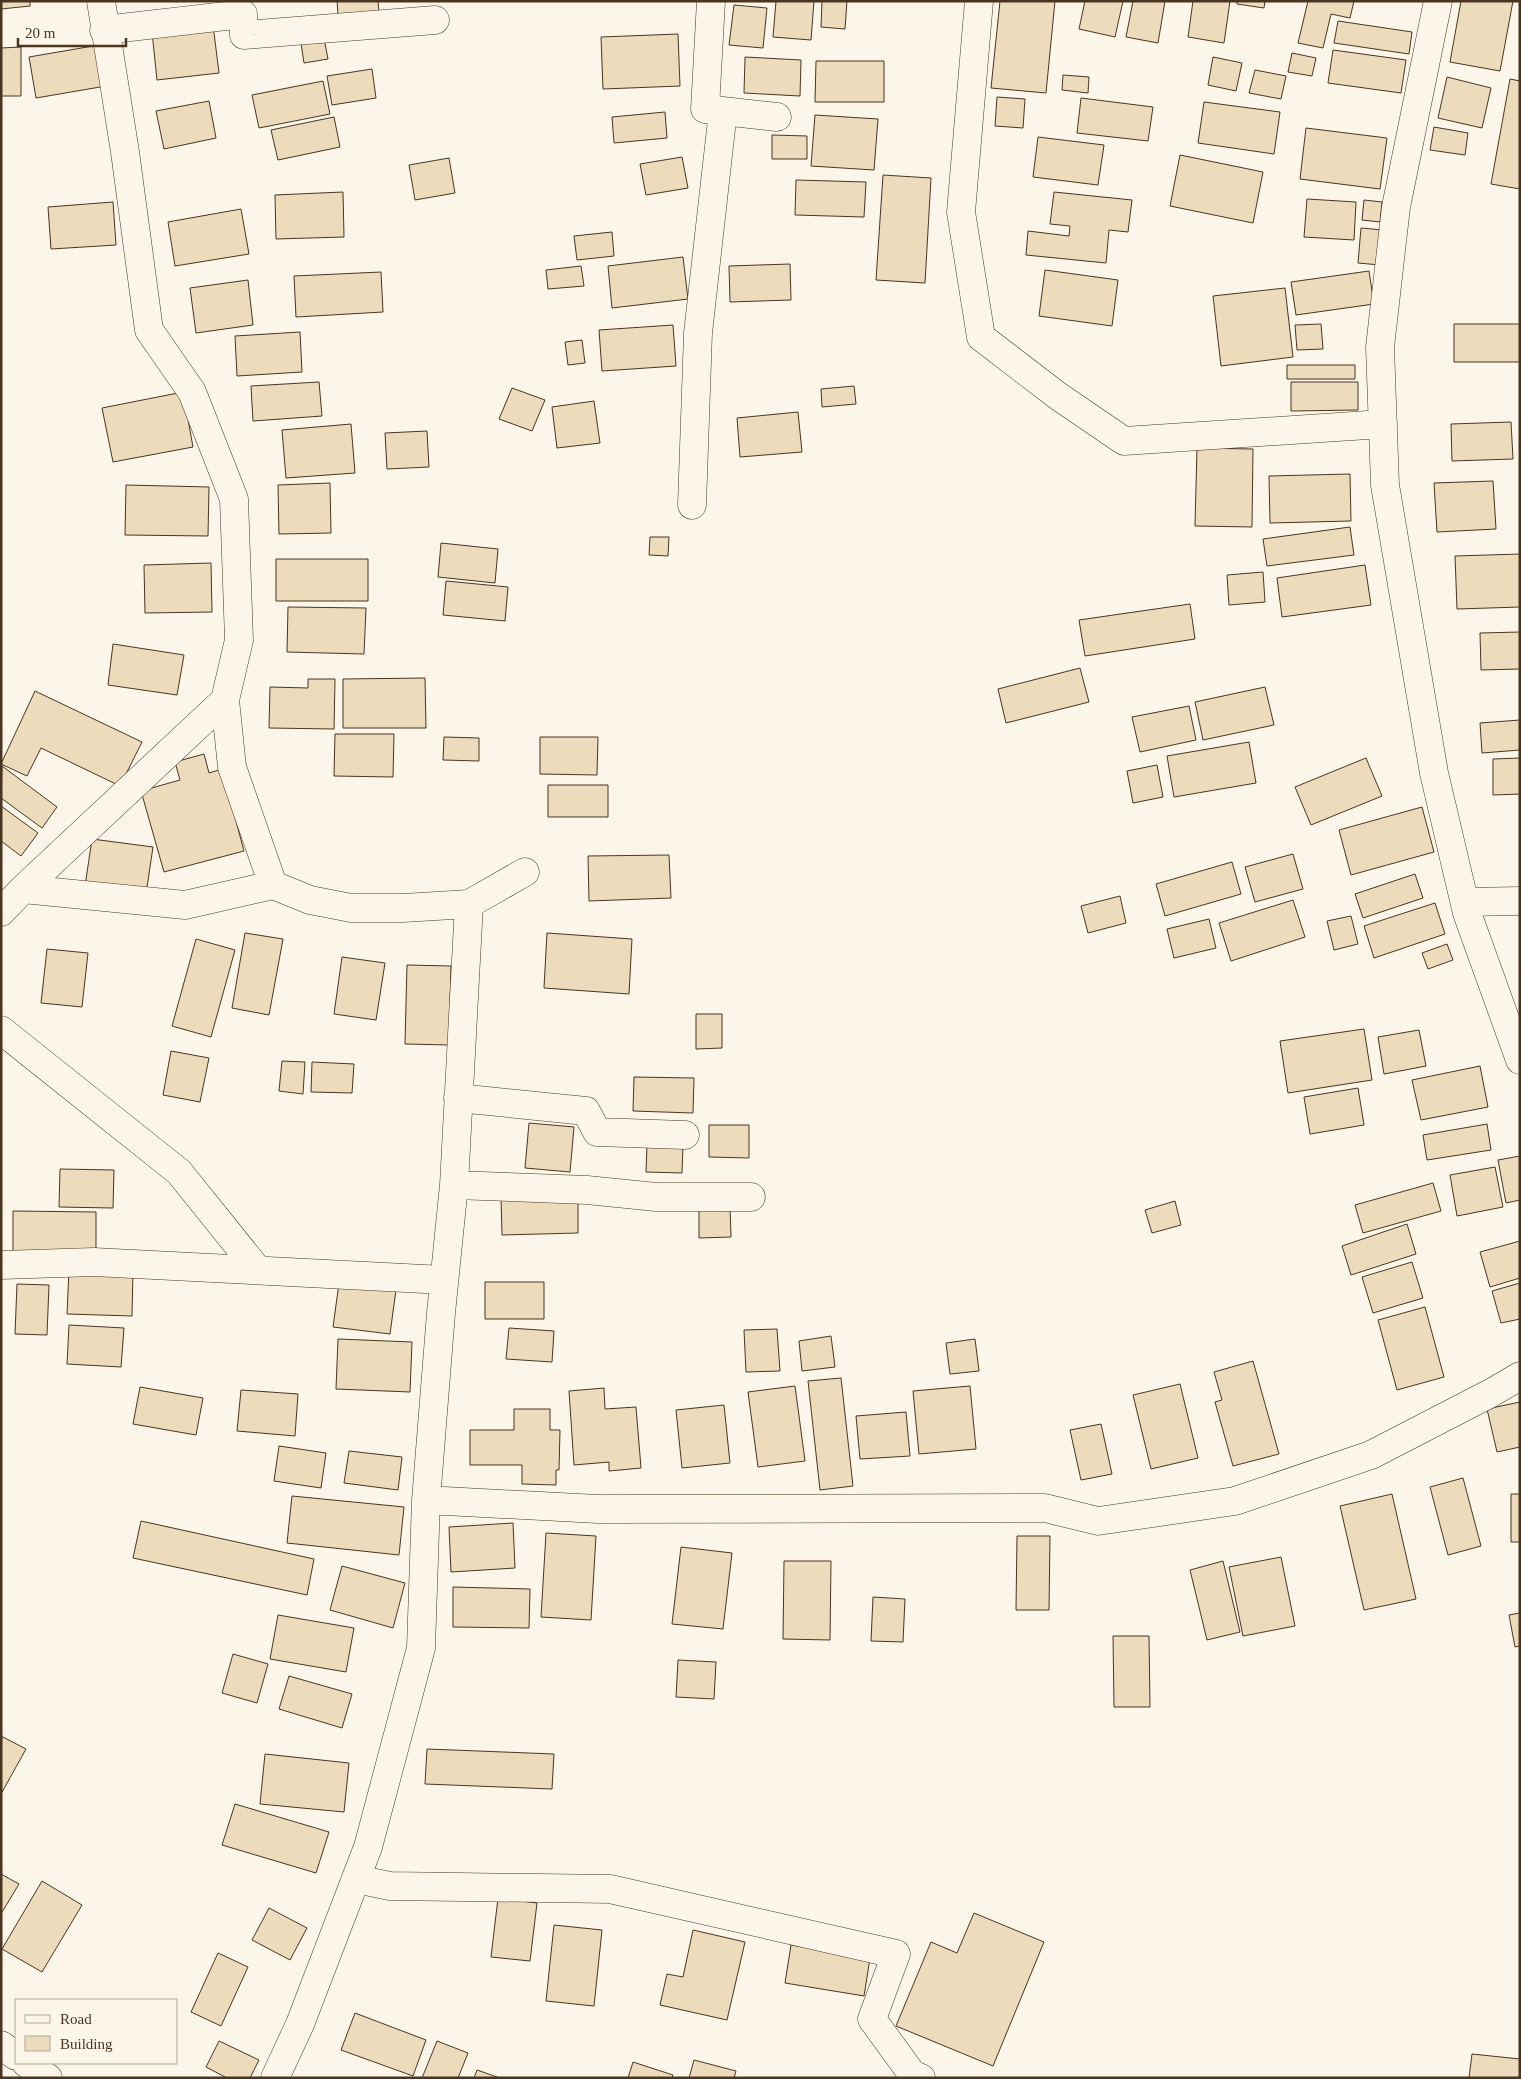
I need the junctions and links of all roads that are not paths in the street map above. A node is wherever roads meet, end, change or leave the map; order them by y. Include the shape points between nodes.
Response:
1 (100, 1) edge
2 (711, 1) edge
3 (979, 1) edge
4 (1438, 1) edge
5 (435, 20) dead end
6 (104, 30) junction
7 (723, 111) junction
8 (778, 117) dead end
9 (1383, 424) junction
10 (692, 505) dead end
11 (225, 700) junction
12 (525, 872) dead end
13 (273, 885) junction
14 (23, 889) junction
15 (1520, 901) edge
16 (1464, 902) junction
17 (469, 904) junction
18 (1, 912) edge
19 (1, 1030) edge
20 (1520, 1060) edge
21 (458, 1098) junction
22 (685, 1135) dead end
23 (454, 1185) junction
24 (751, 1197) dead end
25 (1, 1265) edge
26 (257, 1269) junction
27 (444, 1280) junction
28 (1520, 1376) edge
29 (426, 1500) junction
30 (356, 1878) junction
31 (1, 2045) edge
32 (15, 2055) edge
33 (27, 2064) edge
34 (48, 2078) edge
35 (275, 2078) edge
36 (921, 2078) edge

1 - 6 street
2 - 7 street via 705,109
3 - 9 street via 961,212 981,337 1124,442
4 - 9 street via 1396,206 1380,347
5 - 6 street via 244,35 243,14
6 - 11 street via 125,152 149,330 192,392 234,499 239,640
7 - 8 street
7 - 10 street via 698,333
9 - 16 street via 1385,485 1434,773
11 - 13 street via 232,767
11 - 14 street
12 - 17 street
13 - 14 street via 185,906
13 - 17 street via 310,900 351,908
14 - 18 street
15 - 16 street
16 - 20 street
17 - 21 street
19 - 26 street via 178,1172
21 - 22 street via 586,1112 597,1132
21 - 23 street
23 - 24 street via 587,1190 656,1197
23 - 27 street
25 - 26 street via 94,1262
26 - 27 street
27 - 29 street
28 - 29 street via 1371,1455 1235,1501 1098,1521 1045,1508 598,1509
29 - 30 street via 421,1648 368,1847
30 - 35 street via 300,2024
30 - 36 street via 390,1886 610,1889 896,1954 872,2019 912,2074
31 - 32 street
33 - 34 street

